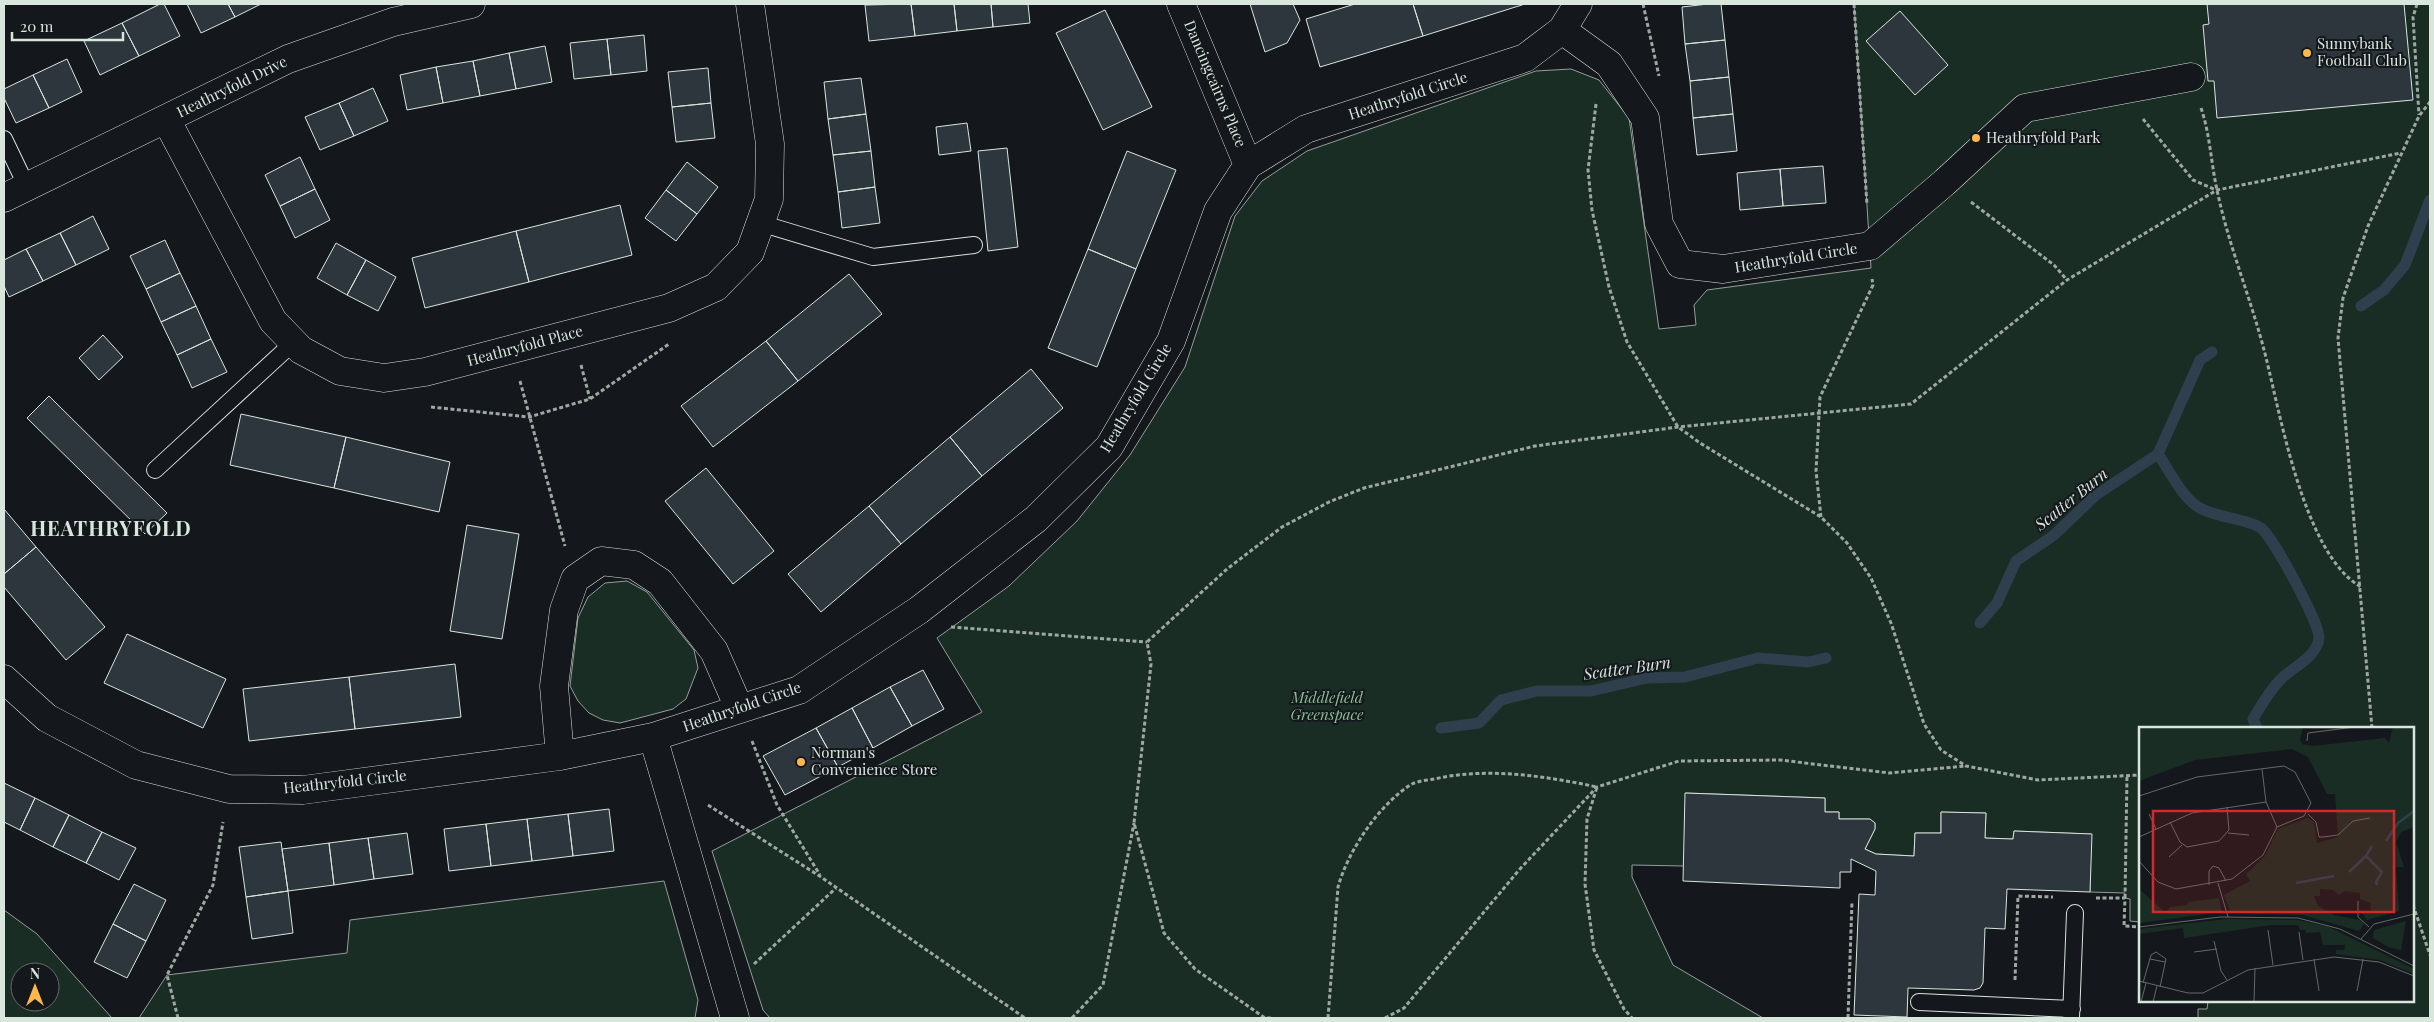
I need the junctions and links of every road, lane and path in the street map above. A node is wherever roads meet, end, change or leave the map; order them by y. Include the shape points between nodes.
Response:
1 (471, 4) edge
2 (750, 4) edge
3 (1181, 4) edge
4 (1578, 4) edge
5 (1643, 4) edge
6 (1854, 4) edge
7 (2417, 4) edge
8 (1562, 30) junction
9 (1609, 64) junction
10 (2191, 77) joint
11 (1660, 82) dead end
12 (2123, 90) junction
13 (2430, 102) edge
14 (2419, 116) junction
15 (166, 119) junction
16 (4, 139) edge
17 (2401, 153) junction
18 (1248, 165) junction
19 (1945, 182) junction
20 (2217, 190) junction
21 (15, 192) edge
22 (760, 223) junction
23 (974, 245) dead end
24 (1870, 246) junction
25 (2067, 280) junction
26 (294, 342) junction
27 (670, 343) dead end
28 (512, 349) junction
29 (423, 406) dead end
30 (1819, 414) junction
31 (529, 418) junction
32 (1678, 427) junction
33 (155, 470) dead end
34 (1821, 517) junction
35 (575, 579) junction
36 (2361, 587) junction
37 (919, 610) junction
38 (1148, 642) junction
39 (4, 679) edge
40 (739, 708) junction
41 (2372, 727) edge
42 (653, 737) junction
43 (560, 756) junction
44 (1966, 766) junction
45 (2139, 775) edge
46 (2127, 776) junction
47 (1597, 787) junction
48 (229, 788) junction
49 (671, 805) junction
50 (1134, 823) junction
51 (821, 877) junction
52 (836, 888) junction
53 (2125, 898) dead end
54 (1852, 902) dead end
55 (2414, 908) edge
56 (2075, 913) dead end
57 (2430, 955) edge
58 (722, 976) junction
59 (1919, 1002) dead end
60 (2072, 1014) edge
61 (178, 1018) edge
62 (735, 1018) edge
63 (1025, 1018) edge
64 (1072, 1018) edge
65 (1271, 1018) edge
66 (1328, 1018) edge
67 (1385, 1018) edge
68 (1632, 1018) edge
69 (1848, 1018) edge

1 - 15 street, Heathryfold Drive via 393,22 288,59
2 - 22 street, Heathryfold Place via 770,144 769,199
3 - 18 street, Dancingcairns Place
4 - 8 street, Heathryfold Circle
5 - 11 path
6 - 24 path
7 - 14 path via 2412,17
8 - 9 street, Heathryfold Circle
8 - 18 street, Heathryfold Circle via 1525,58 1306,129
9 - 24 street, Heathryfold Circle via 1645,118 1659,224 1680,264 1722,269
9 - 32 path via 1599,80 1591,138 1588,170 1592,210 1609,287 1628,342
10 - 12 street, Heathryfold Circle
10 - 20 path via 2206,120
12 - 19 street, Heathryfold Circle via 2025,108
12 - 20 path via 2150,129 2194,180
13 - 14 path
14 - 17 path
15 - 21 street, Heathryfold Drive
15 - 26 street, Heathryfold Place via 273,321
16 - 21 lane
17 - 20 path
17 - 36 path via 2368,226 2343,298 2338,338
18 - 37 street, Heathryfold Circle via 1218,212 1171,341 1109,447 1036,519
19 - 24 street, Heathryfold Circle
19 - 25 path via 2054,265
20 - 25 path
20 - 36 path via 2263,347 2290,460 2309,515 2334,561
22 - 23 lane via 873,257
22 - 28 street, Heathryfold Place via 750,252 716,286 670,308
24 - 30 path via 1873,285 1820,397
25 - 30 path via 1911,404
26 - 28 street, Heathryfold Place via 301,350 340,371 384,378 425,372
26 - 33 lane
27 - 31 path via 590,400
28 - 31 path
29 - 31 path
30 - 32 path
30 - 34 path via 1816,472
31 - 35 path
32 - 34 path
32 - 38 path via 1535,446 1355,491 1282,527 1227,569
34 - 44 path via 1847,543 1870,578 1891,624 1924,724 1941,750
35 - 40 street via 601,561 634,564 660,582 714,651
35 - 43 street via 564,610 554,686
36 - 41 path
37 - 38 path via 953,627
37 - 40 street, Heathryfold Circle via 799,690
38 - 50 path via 1151,664
39 - 48 street, Heathryfold Circle via 47,718 136,765
40 - 42 street, Heathryfold Circle
40 - 51 path via 777,805
42 - 43 street, Heathryfold Circle
42 - 49 street
43 - 48 street, Heathryfold Circle via 303,790
44 - 46 path via 2038,780
44 - 47 path via 1889,773 1780,760 1679,761
45 - 46 path
46 - 53 path
47 - 66 path via 1547,777 1459,774 1413,784 1379,812 1342,872 1338,887
47 - 67 path via 1519,870 1404,1008
47 - 68 path via 1587,819 1585,884 1594,950 1624,1010
48 - 61 path via 213,885 167,975
49 - 51 path via 698,799
49 - 58 street
50 - 64 path via 1103,985
50 - 65 path via 1164,933 1195,968 1265,1018
51 - 52 path
52 - 58 path via 749,968
52 - 63 path
54 - 69 path
55 - 57 path
56 - 60 lane
58 - 62 street
59 - 60 lane

